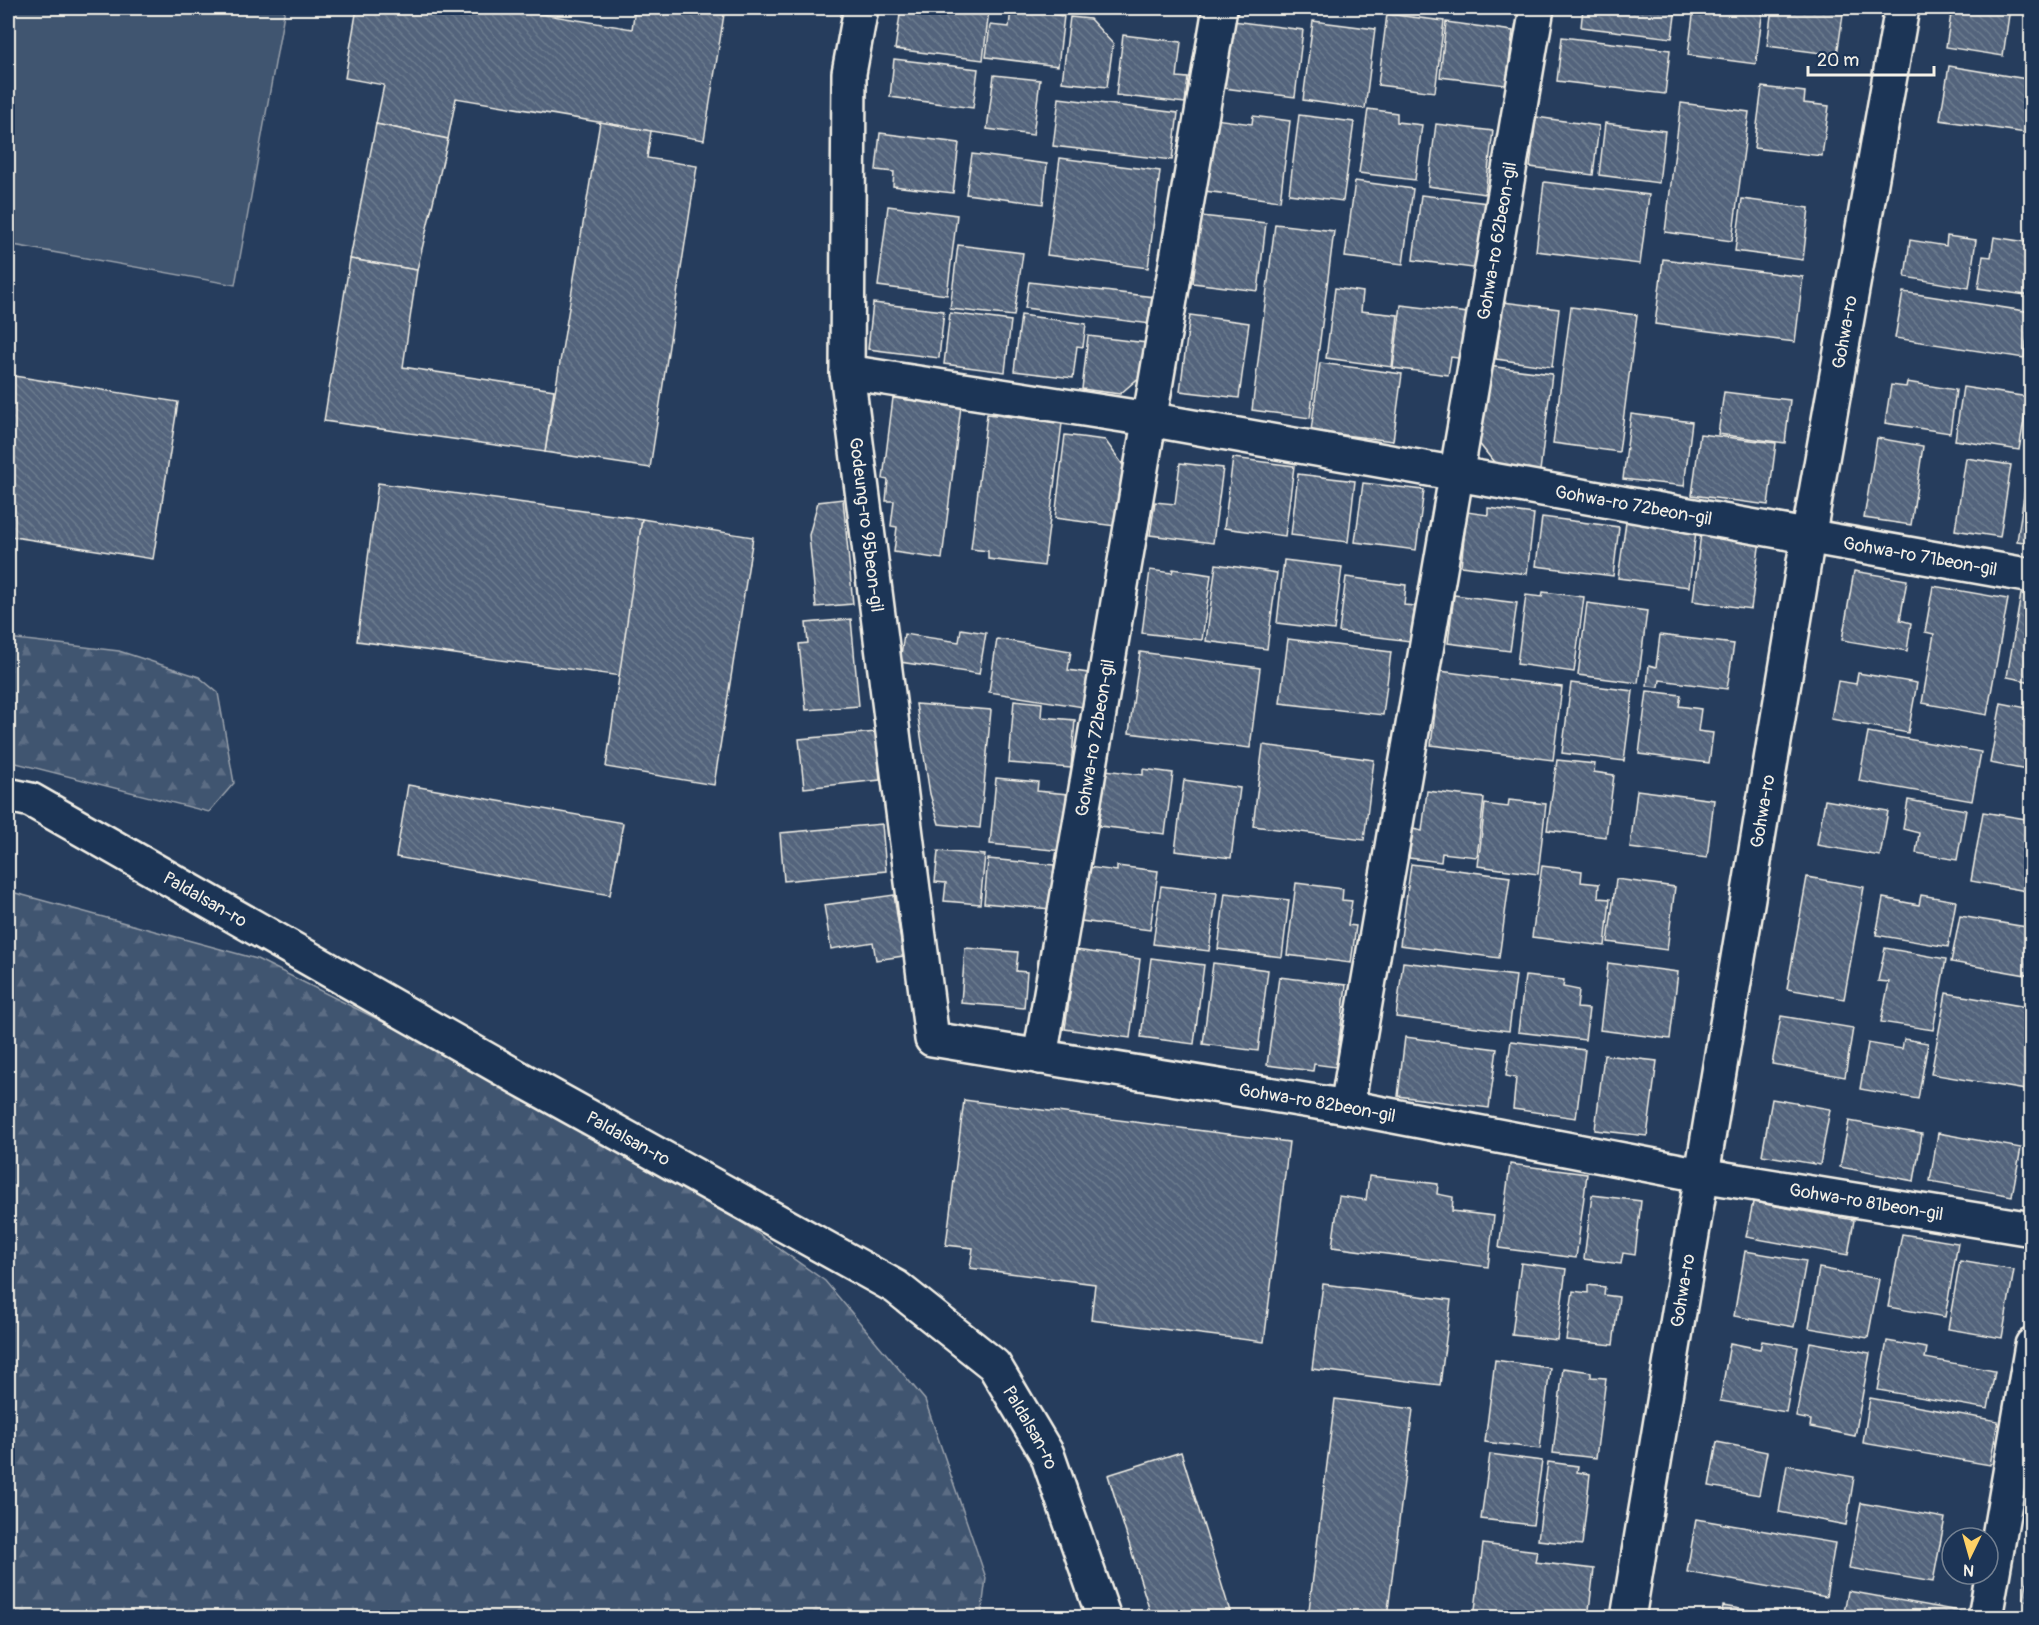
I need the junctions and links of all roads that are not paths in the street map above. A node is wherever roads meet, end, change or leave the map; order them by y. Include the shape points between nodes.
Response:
1 (861, 8) edge
2 (1220, 8) edge
3 (1537, 8) edge
4 (1902, 8) edge
5 (847, 372) junction
6 (1148, 419) junction
7 (1458, 474) junction
8 (1808, 538) junction
9 (2031, 576) edge
10 (8, 795) edge
11 (932, 1039) joint
12 (1040, 1057) junction
13 (1347, 1107) junction
14 (1701, 1175) junction
15 (2031, 1229) edge
16 (2031, 1346) edge
17 (1104, 1617) edge
18 (1628, 1617) edge
19 (1985, 1617) edge

1 - 5 street, Godeung-ro 95beon-gil via 849,73
2 - 6 street
3 - 7 street, Gohwa-ro 62beon-gil
4 - 8 street, Gohwa-ro
5 - 6 street, Gohwa-ro 72beon-gil
5 - 11 street, Godeung-ro 95beon-gil
6 - 7 street, Gohwa-ro 72beon-gil
6 - 12 street, Gohwa-ro 72beon-gil
7 - 8 street, Gohwa-ro 72beon-gil
7 - 13 street
8 - 9 street, Gohwa-ro 71beon-gil
8 - 14 street, Gohwa-ro
10 - 17 street, Paldalsan-ro via 31,800 897,1287 994,1365 1047,1454
11 - 12 street, Gohwa-ro 82beon-gil
12 - 13 street, Gohwa-ro 82beon-gil
13 - 14 street, Gohwa-ro 82beon-gil
14 - 15 street, Gohwa-ro 81beon-gil
14 - 18 street, Gohwa-ro
16 - 19 street

